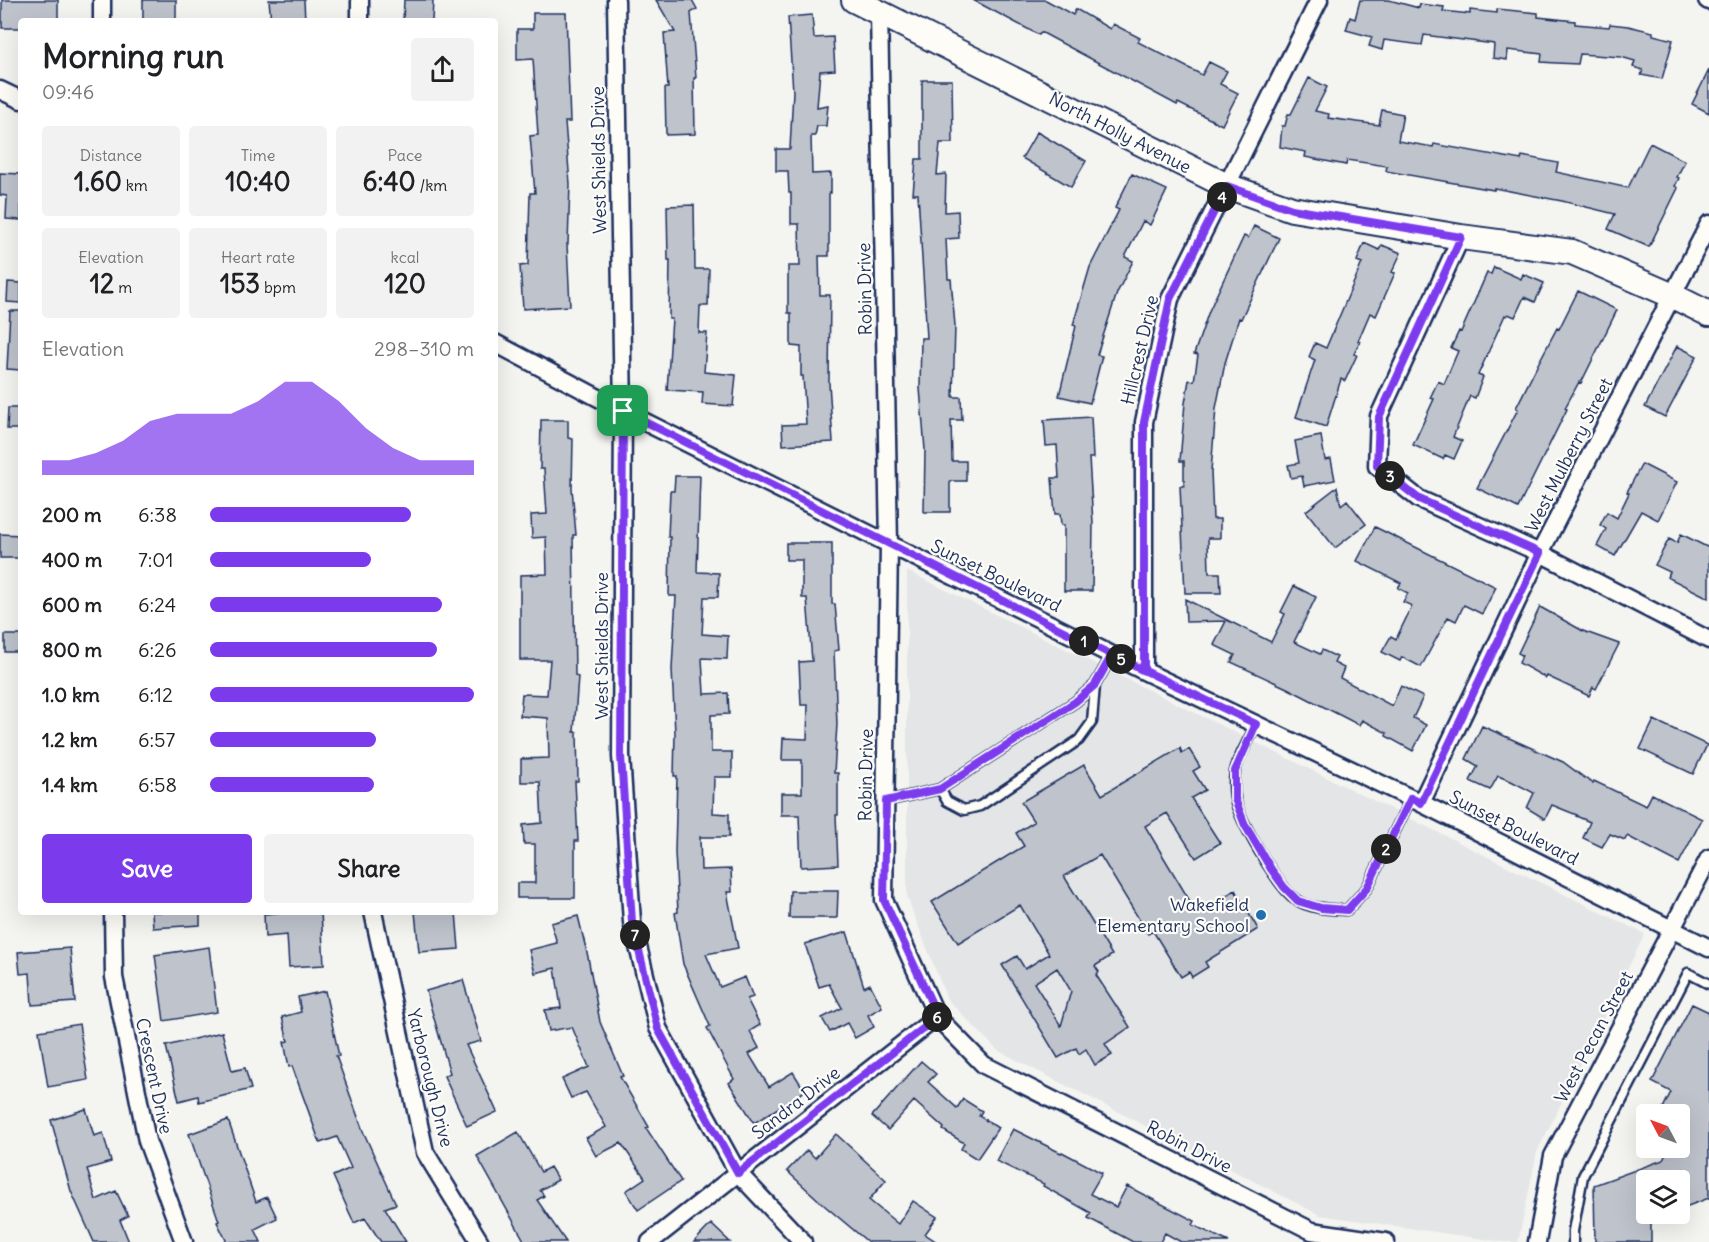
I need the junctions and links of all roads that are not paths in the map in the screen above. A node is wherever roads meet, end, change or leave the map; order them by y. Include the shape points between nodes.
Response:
1 (102, 0) edge
2 (360, 0) edge
3 (616, 0) edge
4 (854, 0) edge
5 (1319, 0) edge
6 (879, 12) junction
7 (102, 18) edge
8 (360, 18) edge
9 (0, 90) edge
10 (18, 99) edge
11 (1227, 186) junction
12 (1709, 224) edge
13 (1461, 237) junction
14 (1673, 296) junction
15 (1709, 314) edge
16 (498, 345) edge
17 (623, 411) junction
18 (889, 544) junction
19 (1540, 553) junction
20 (1709, 640) edge
21 (1112, 655) junction
22 (1144, 671) junction
23 (1095, 685) junction
24 (1256, 724) junction
25 (940, 789) junction
26 (1416, 800) junction
27 (886, 801) junction
28 (1709, 858) edge
29 (113, 915) edge
30 (374, 915) edge
31 (1672, 930) junction
32 (1709, 948) edge
33 (1709, 984) edge
34 (938, 1017) junction
35 (738, 1173) junction
36 (184, 1242) edge
37 (480, 1242) edge
38 (650, 1242) edge
39 (803, 1242) edge
40 (1386, 1242) edge
41 (1537, 1242) edge
42 (1573, 1242) edge

1 - 7 street
2 - 8 street
3 - 17 street, West Shields Drive
4 - 6 street, North Holly Avenue
5 - 11 street, Hillcrest Drive
6 - 11 street, North Holly Avenue
6 - 18 street, Robin Drive
9 - 10 street
11 - 13 street, North Holly Avenue via 1292,209
11 - 22 street, Hillcrest Drive via 1170,299 1144,422
12 - 14 street, West Mulberry Street
13 - 14 street, North Holly Avenue via 1572,252
13 - 19 street via 1379,417 1377,466 1419,499
14 - 15 street, North Holly Avenue
14 - 19 street, West Mulberry Street
16 - 17 street, Sunset Boulevard
17 - 18 street, Sunset Boulevard
17 - 35 street, West Shields Drive via 621,756 632,922 658,1029
18 - 21 street, Sunset Boulevard
18 - 27 street, Robin Drive
19 - 20 street
19 - 26 street, West Mulberry Street
21 - 22 street, Sunset Boulevard
21 - 23 lane
22 - 24 street, Sunset Boulevard
23 - 25 lane
23 - 25 lane via 1092,722 1079,740 980,806 964,810 947,801
24 - 26 street, Sunset Boulevard
24 - 26 lane via 1235,771 1235,799 1271,869 1298,901 1347,910 1367,888
25 - 27 lane
26 - 31 street, Sunset Boulevard
27 - 34 street, Robin Drive via 884,900
28 - 31 street, West Pecan Street
29 - 36 street, Crescent Drive via 114,977 147,1141
30 - 37 street, Yarborough Drive via 425,1152
31 - 32 street, Sunset Boulevard
31 - 41 street, West Pecan Street via 1554,1156
33 - 42 lane via 1688,973 1583,1176
34 - 35 street, Sandra Drive
34 - 40 street, Robin Drive via 984,1065 1312,1231
35 - 38 street, Sandra Drive
35 - 39 street, West Shields Drive

